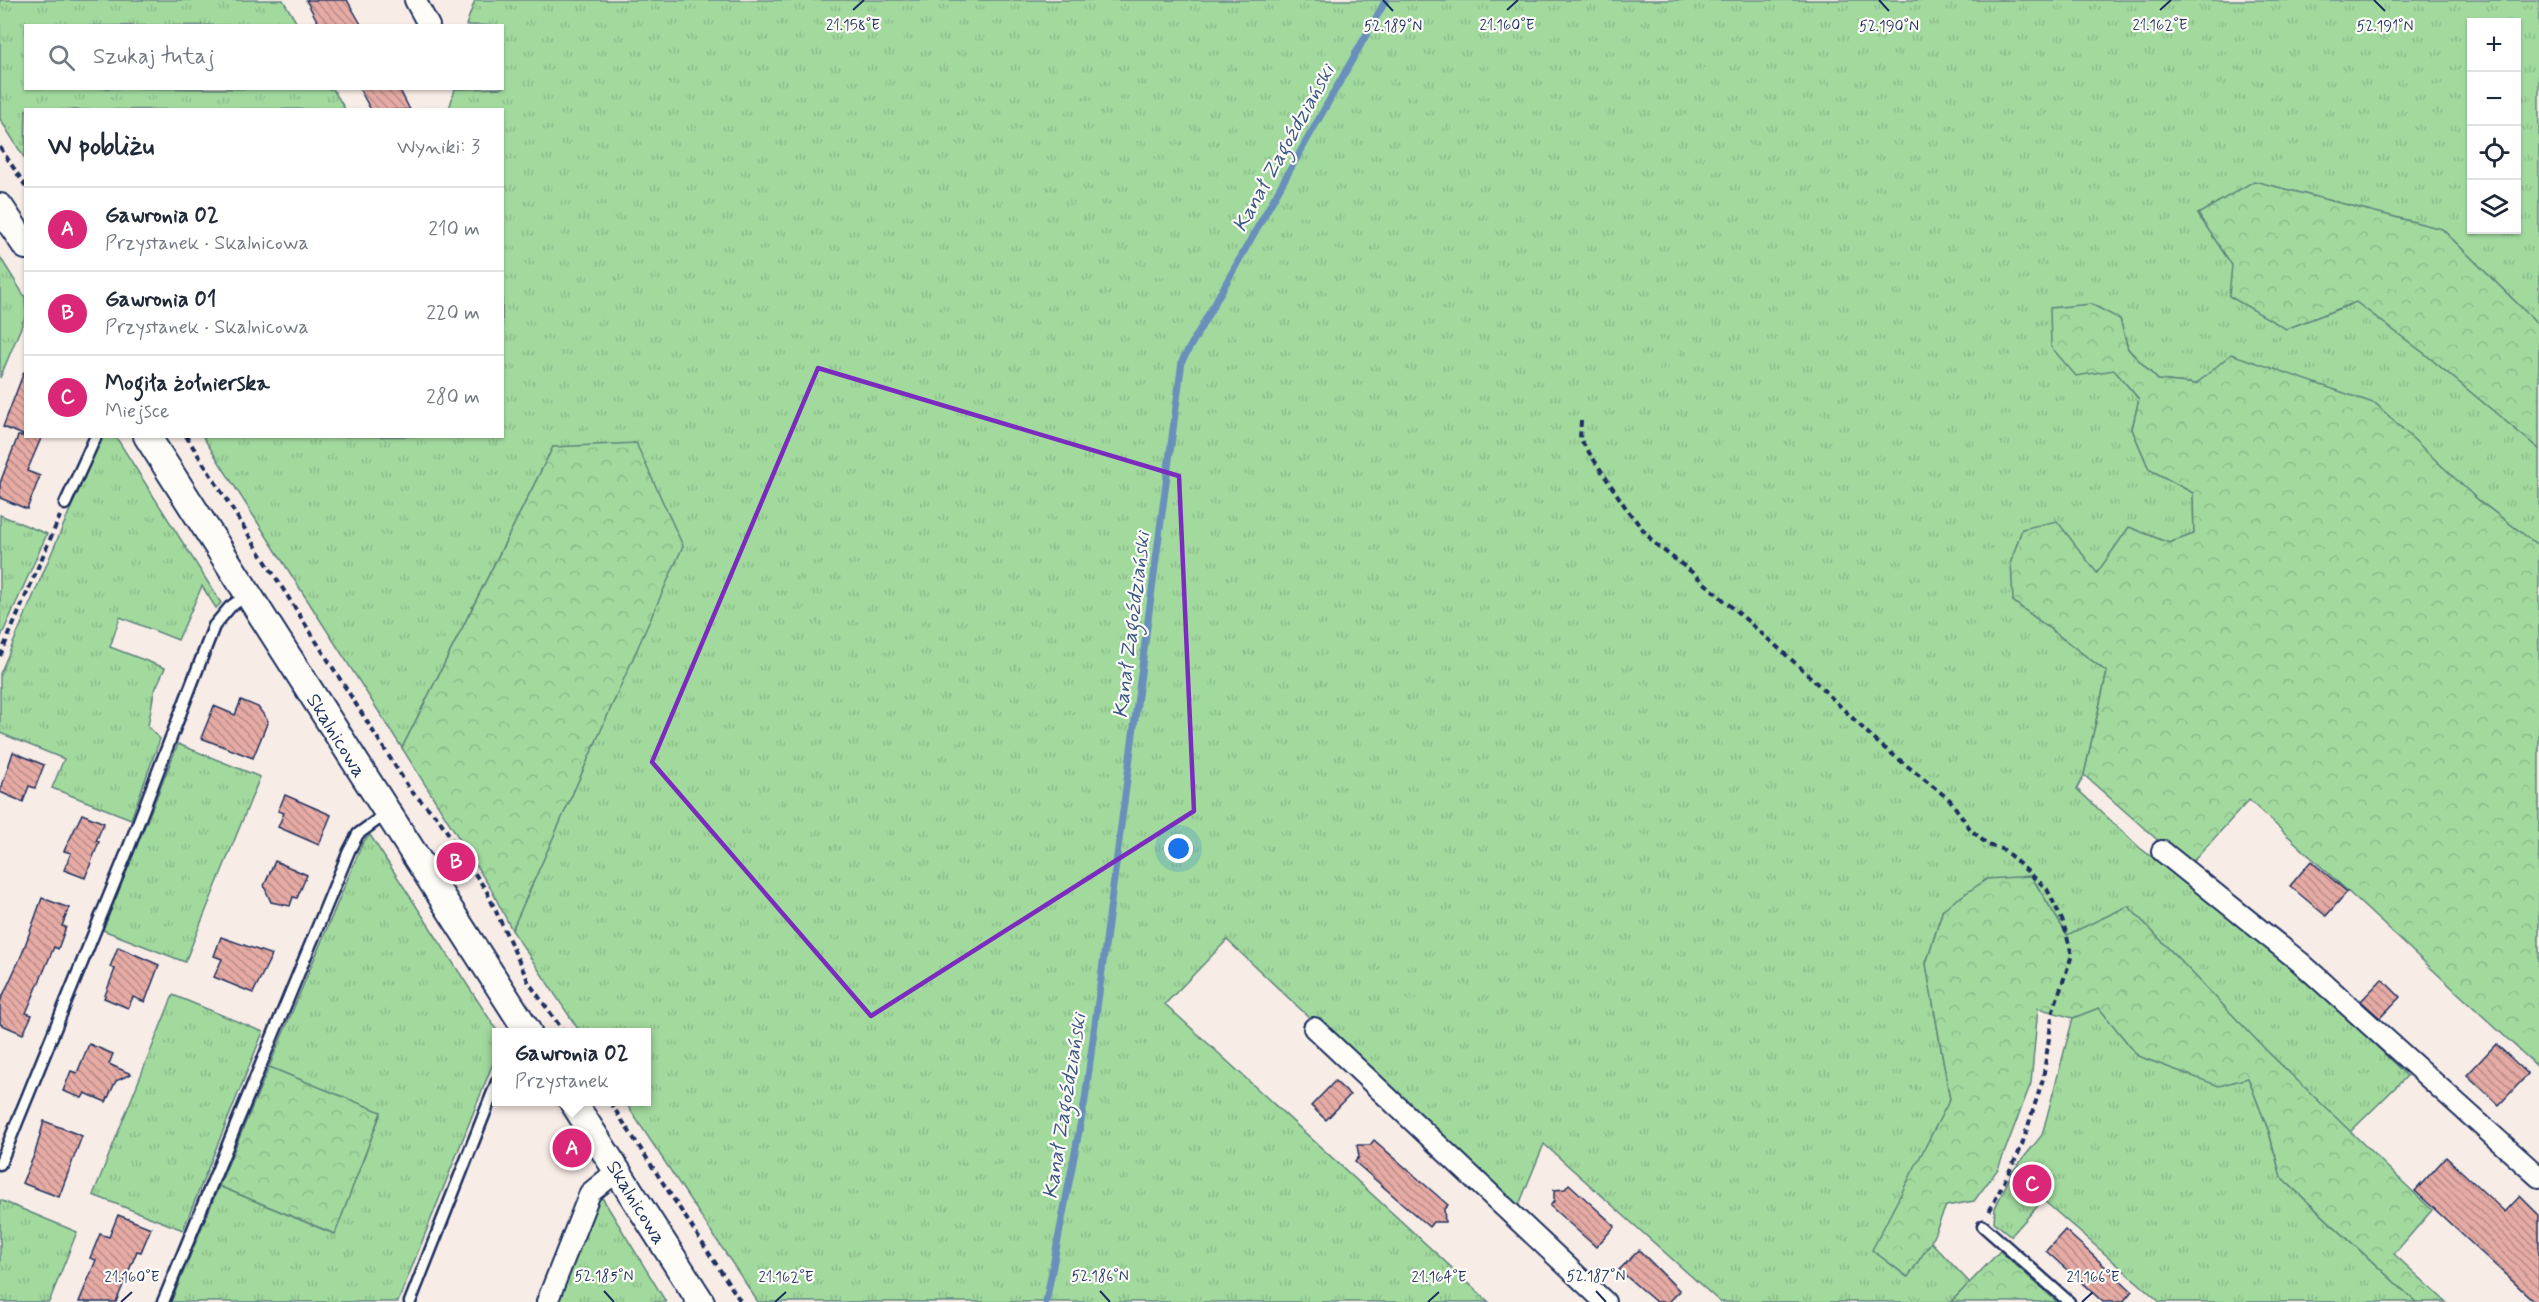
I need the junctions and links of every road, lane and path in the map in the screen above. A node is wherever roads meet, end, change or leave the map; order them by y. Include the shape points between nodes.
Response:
1 (415, 0) edge
2 (428, 24) edge
3 (0, 147) edge
4 (24, 184) edge
5 (2, 213) edge
6 (24, 243) edge
7 (1581, 421) dead end
8 (95, 438) edge
9 (148, 438) edge
10 (187, 438) edge
11 (65, 504) joint
12 (248, 594) junction
13 (0, 656) edge
14 (387, 813) junction
15 (2162, 851) dead end
16 (525, 1028) edge
17 (561, 1028) edge
18 (1314, 1028) dead end
19 (492, 1095) edge
20 (576, 1106) edge
21 (613, 1106) edge
22 (0, 1164) edge
23 (617, 1171) junction
24 (2539, 1177) edge
25 (1983, 1226) joint
26 (163, 1302) edge
27 (410, 1302) edge
28 (547, 1302) edge
29 (701, 1302) edge
30 (741, 1302) edge
31 (1605, 1302) edge
32 (2069, 1302) edge

1 - 2 street
3 - 4 path
5 - 6 street
7 - 25 path via 1580,439 1654,543 1801,668 1877,742 1950,800 1988,845 2004,850 2047,889 2063,922 2072,956 2053,1011 2043,1079 2021,1148
8 - 11 lane
9 - 12 street, Skalnicowa
10 - 17 path via 411,790 438,818 487,892 529,983
11 - 13 path
12 - 14 street, Skalnicowa
12 - 22 lane via 214,626
14 - 16 street, Skalnicowa
14 - 26 lane via 358,834 349,851
15 - 24 street via 2300,962
18 - 31 street
19 - 27 lane
20 - 23 street, Skalnicowa
21 - 30 path
23 - 28 street via 590,1193
23 - 29 street, Skalnicowa
25 - 32 lane

